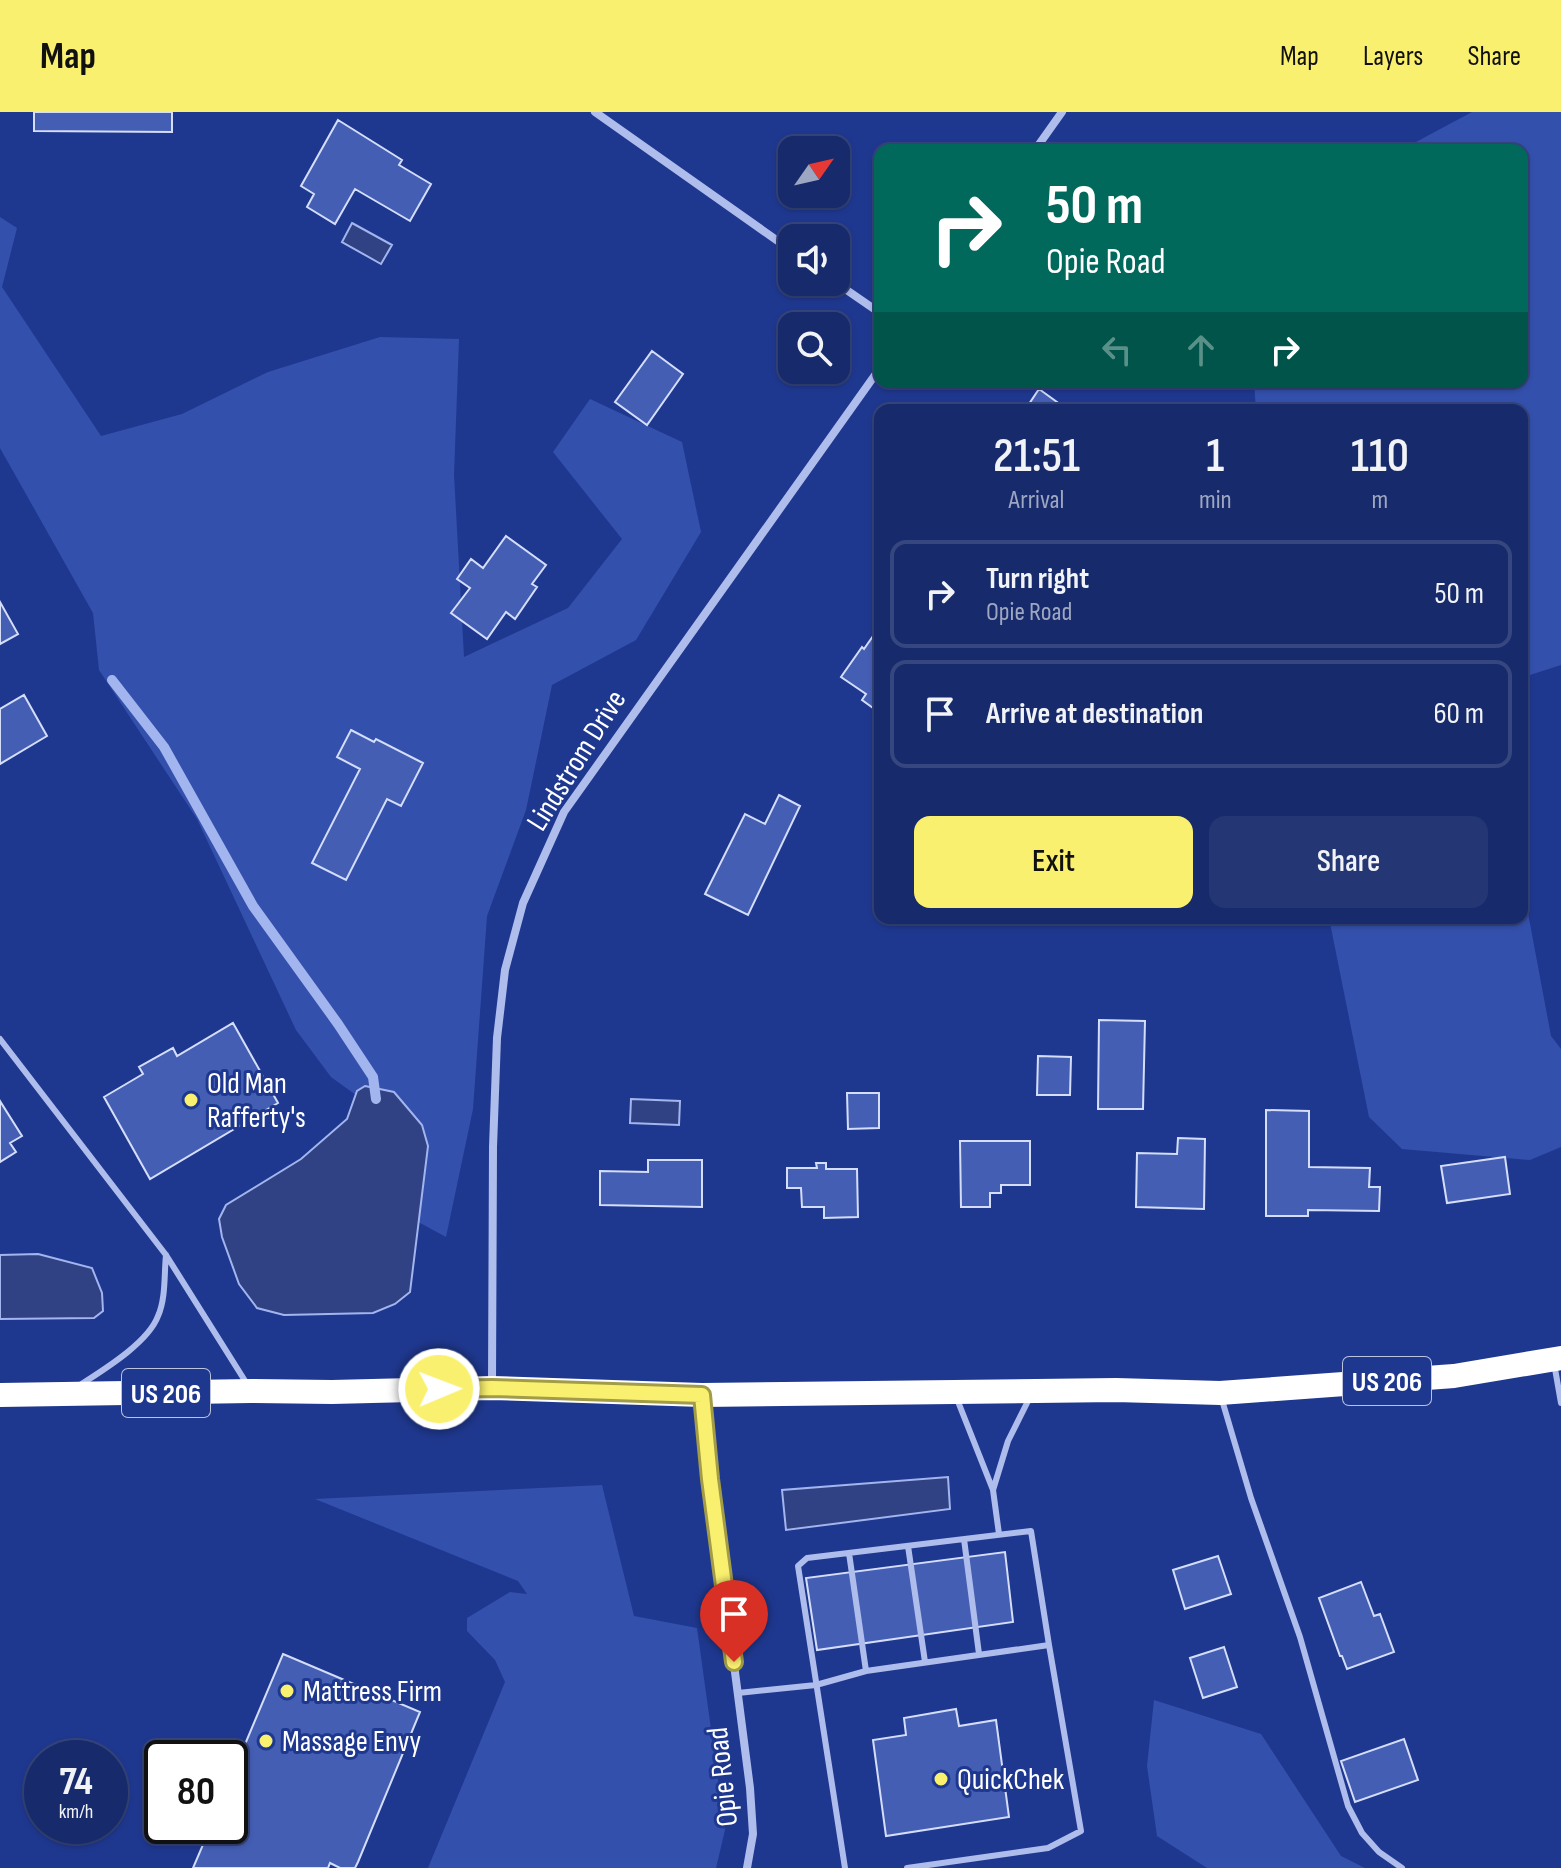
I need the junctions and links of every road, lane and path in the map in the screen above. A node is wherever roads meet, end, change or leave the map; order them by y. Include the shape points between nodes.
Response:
1 (595, 112) edge
2 (1062, 112) edge
3 (1039, 144) edge
4 (778, 241) edge
5 (850, 292) edge
6 (874, 309) edge
7 (874, 376) edge
8 (0, 1039) edge
9 (166, 1255) junction
10 (1557, 1359) edge
11 (492, 1388) junction
12 (251, 1391) junction
13 (1033, 1391) junction
14 (954, 1392) junction
15 (1220, 1393) junction
16 (67, 1394) junction
17 (0, 1395) edge
18 (702, 1395) junction
19 (1561, 1403) edge
20 (993, 1490) junction
21 (999, 1534) junction
22 (964, 1539) junction
23 (908, 1546) junction
24 (849, 1553) junction
25 (1049, 1645) junction
26 (979, 1654) junction
27 (925, 1662) junction
28 (866, 1671) junction
29 (816, 1685) junction
30 (738, 1693) junction
31 (747, 1868) edge
32 (845, 1868) edge
33 (907, 1868) edge
34 (1402, 1868) edge

1 - 4 street
2 - 3 street
5 - 6 street
7 - 11 street, Lindstrom Drive via 564,812 523,903 505,970 497,1038
8 - 9 lane
9 - 12 lane
9 - 16 lane via 162,1303 149,1334
10 - 15 highway, US 206 via 1454,1376
10 - 19 lane
11 - 12 highway, US 206
11 - 18 highway, US 206
12 - 16 highway, US 206
13 - 14 highway, US 206
13 - 15 highway, US 206
13 - 20 lane via 1008,1441
14 - 18 highway, US 206
14 - 20 lane
15 - 34 lane via 1300,1637 1348,1806 1362,1833
16 - 17 highway, US 206
18 - 30 street, Opie Road
20 - 21 lane
21 - 22 lane
21 - 25 lane via 1031,1531
22 - 23 lane
22 - 26 lane
23 - 24 lane
23 - 27 lane
24 - 28 lane
24 - 29 lane via 807,1558 798,1566
25 - 26 lane
25 - 33 lane via 1081,1831 1048,1848
26 - 27 lane
27 - 28 lane
28 - 29 lane
29 - 30 lane
29 - 32 lane
30 - 31 street, Opie Road via 753,1834

